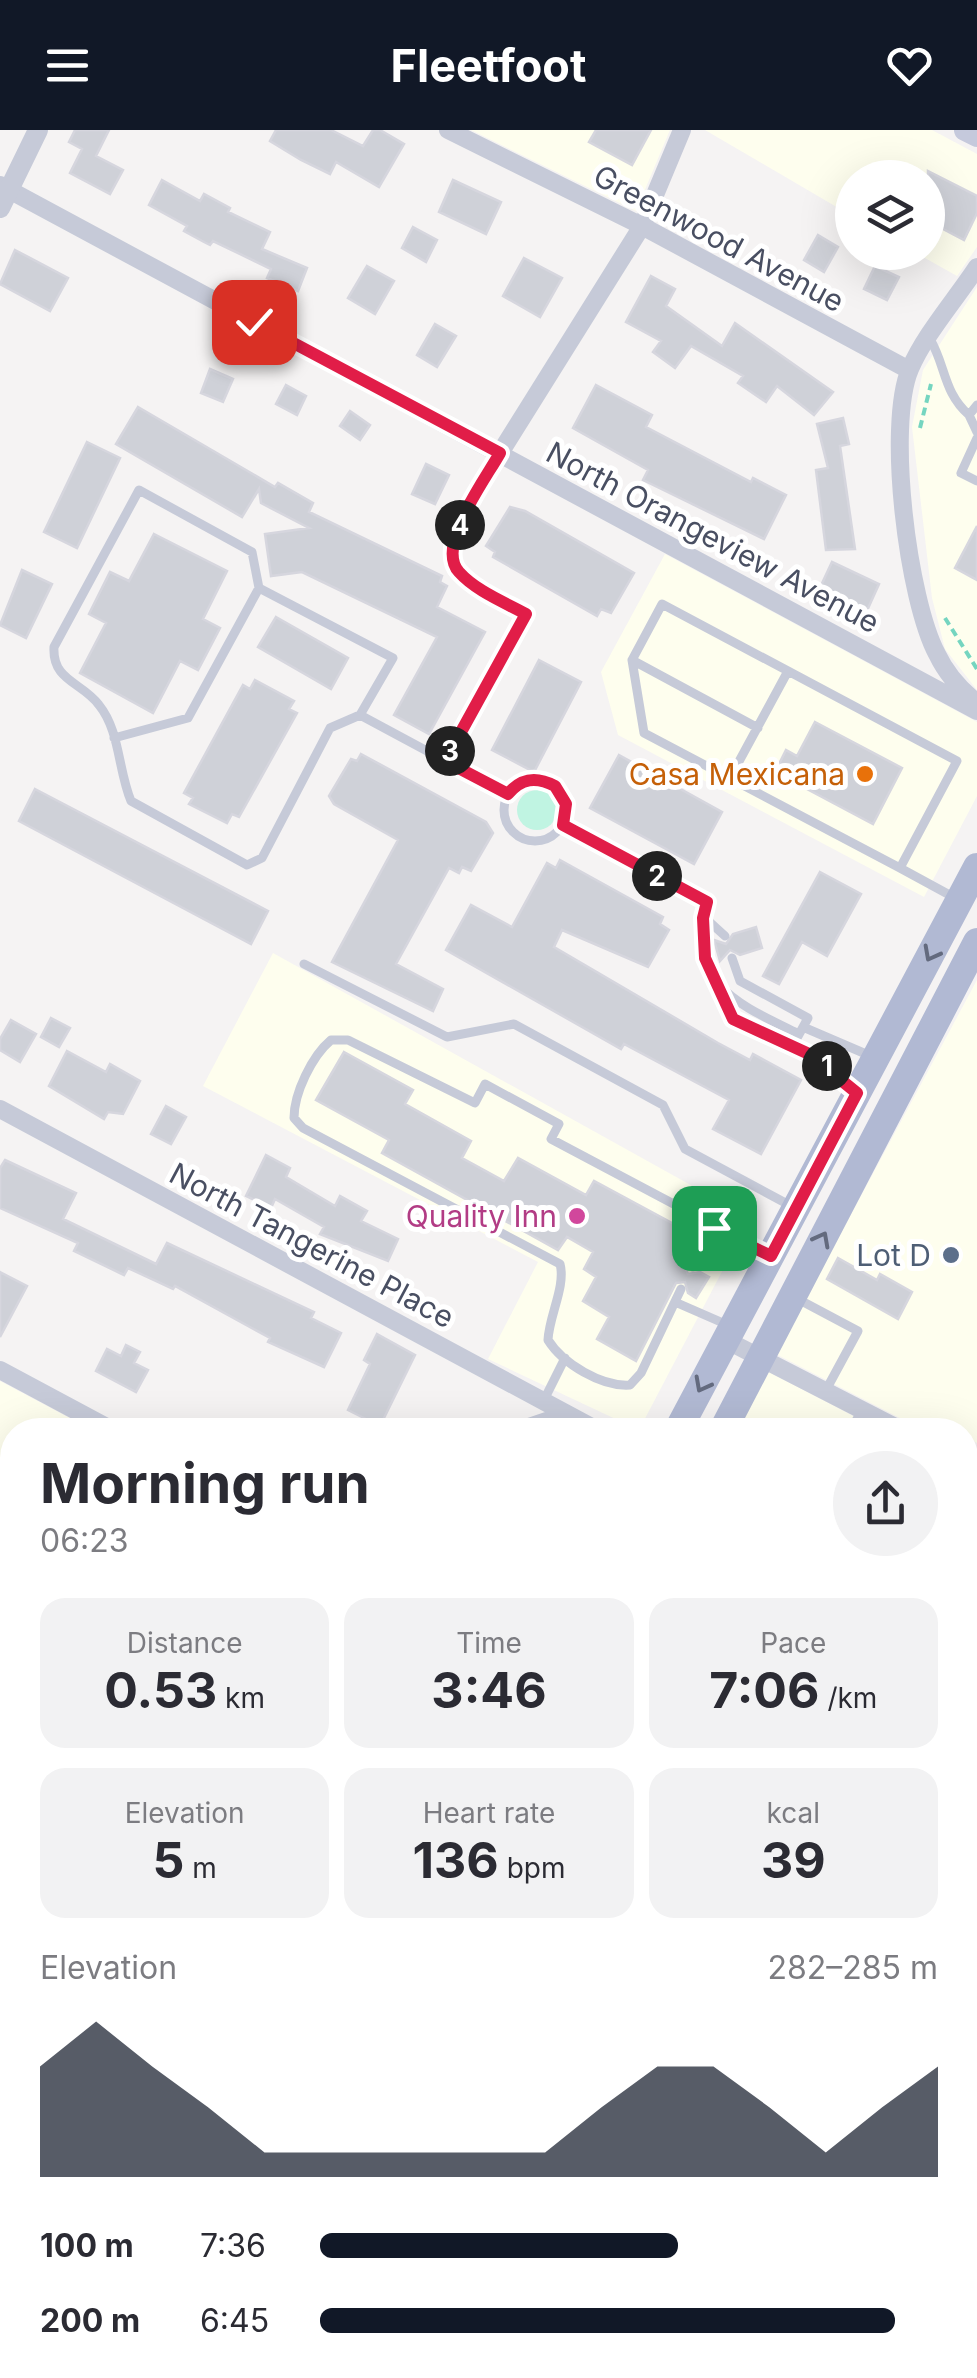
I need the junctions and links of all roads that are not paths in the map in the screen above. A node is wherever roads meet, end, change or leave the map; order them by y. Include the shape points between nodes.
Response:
1 (38, 130) edge
2 (448, 130) edge
3 (682, 130) edge
4 (965, 130) edge
5 (977, 136) edge
6 (3, 194) edge
7 (642, 226) junction
8 (977, 267) edge
9 (930, 339) junction
10 (909, 370) junction
11 (977, 405) edge
12 (969, 415) junction
13 (977, 435) edge
14 (500, 453) junction
15 (977, 481) edge
16 (259, 588) junction
17 (632, 660) junction
18 (788, 671) junction
19 (977, 703) edge
20 (977, 711) edge
21 (360, 716) junction
22 (758, 728) junction
23 (114, 738) junction
24 (445, 761) junction
25 (730, 778) junction
26 (508, 794) junction
27 (563, 825) junction
28 (900, 868) junction
29 (977, 868) edge
30 (968, 903) edge
31 (703, 916) junction
32 (726, 936) dead end
33 (972, 952) edge
34 (732, 958) dead end
35 (304, 964) dead end
36 (746, 986) junction
37 (721, 990) junction
38 (803, 1026) junction
39 (794, 1045) junction
40 (876, 1058) junction
41 (857, 1093) junction
42 (0, 1109) edge
43 (796, 1208) junction
44 (714, 1228) junction
45 (771, 1256) junction
46 (692, 1268) dead end
47 (681, 1290) dead end
48 (792, 1296) junction
49 (675, 1302) junction
50 (729, 1334) junction
51 (760, 1357) junction
52 (565, 1358) junction
53 (0, 1370) edge
54 (826, 1390) junction
55 (862, 1410) junction
56 (545, 1417) edge
57 (90, 1418) edge
58 (574, 1418) edge
59 (684, 1418) edge
60 (729, 1418) edge
61 (858, 1418) edge
62 (878, 1418) edge

1 - 6 street
2 - 7 street, Greenwood Avenue
3 - 7 street
4 - 5 main road
6 - 14 street, North Orangeview Avenue
7 - 10 street, Greenwood Avenue
7 - 14 street
8 - 9 street
9 - 10 street
9 - 12 lane via 946,390
10 - 19 street via 898,456 906,538 935,652
11 - 12 lane
12 - 13 lane
13 - 15 lane via 961,474
14 - 20 street, North Orangeview Avenue
14 - 24 lane via 452,538 451,555 476,586 526,614
16 - 21 lane via 393,658
16 - 23 lane via 188,718
16 - 23 lane via 252,552 139,490 54,647 60,674 96,700
17 - 18 lane via 662,604
17 - 22 lane
17 - 25 lane via 644,732
18 - 22 lane
18 - 28 lane via 957,761
21 - 23 lane via 330,728 262,858 248,865 132,801
21 - 24 lane
22 - 25 lane
24 - 26 lane
25 - 28 lane
26 - 27 lane via 534,778 555,786 566,804
26 - 27 lane via 503,814 519,838 539,842
27 - 31 lane via 707,902
28 - 30 lane
29 - 30 main road
30 - 33 main road
30 -> 40 main road
31 - 32 lane
31 - 37 lane via 705,958
48 -> 33 main road
34 - 36 lane
35 - 43 lane via 447,1037 514,1024 663,1105 685,1148
36 - 37 lane via 731,983
36 - 38 lane
37 - 38 lane
37 - 39 lane via 733,1019
38 - 39 lane
38 - 40 lane
39 - 41 lane
40 - 41 main road
41 - 43 main road
42 - 56 street, North Tangerine Place
43 - 45 main road
44 - 45 lane
44 - 46 lane
44 - 52 lane via 550,1139 559,1124 485,1084 475,1103 348,1040 320,1049 294,1118 560,1264 548,1340
45 - 50 main road
47 - 49 lane
48 - 51 main road
48 - 54 lane via 858,1331
49 - 50 lane
49 - 52 lane via 630,1386 615,1386
50 - 51 street
50 -> 59 main road
51 - 54 street
51 - 60 main road
52 - 56 lane
53 - 57 street
54 - 55 street
55 - 61 lane
55 - 62 street
56 - 58 street, North Tangerine Place

